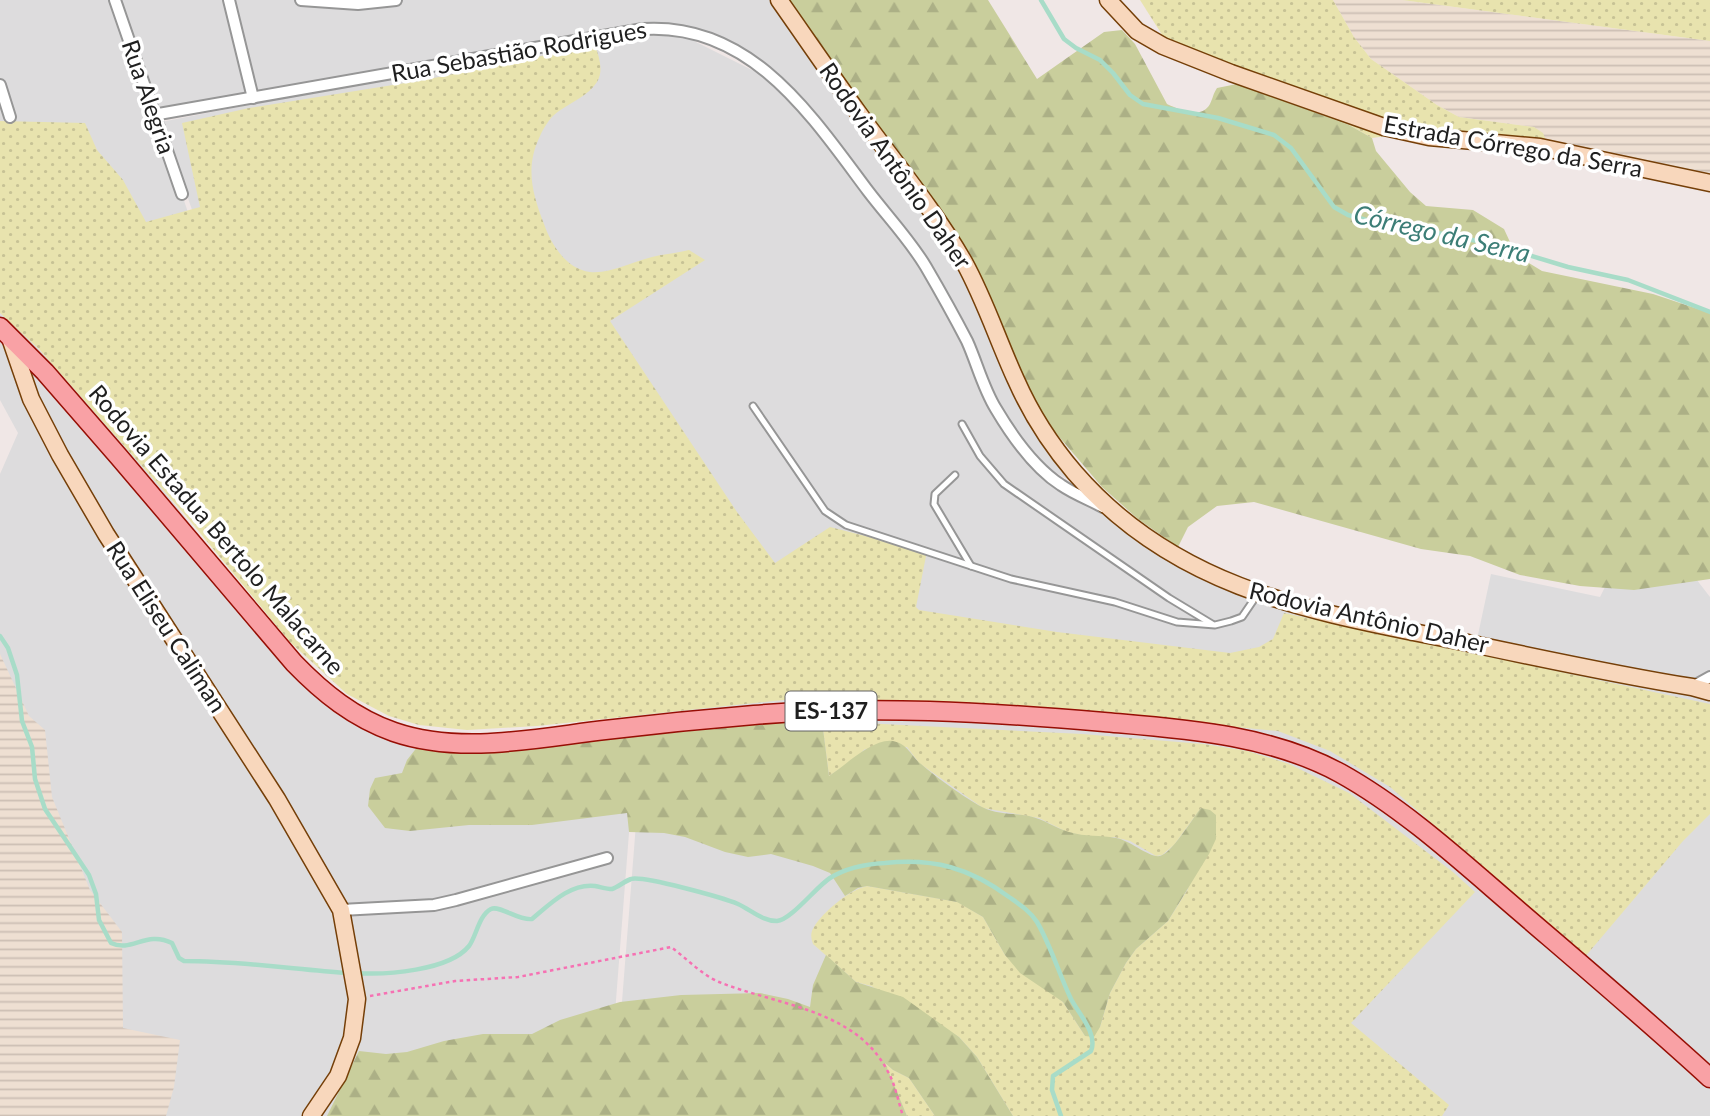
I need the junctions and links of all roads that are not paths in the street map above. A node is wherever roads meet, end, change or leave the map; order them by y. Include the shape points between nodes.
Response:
1 (115, 0) edge
2 (229, 0) edge
3 (301, 0) edge
4 (396, 0) edge
5 (779, 0) edge
6 (1108, 0) edge
7 (0, 85) edge
8 (253, 98) junction
9 (153, 115) junction
10 (10, 117) dead end
11 (1710, 183) edge
12 (182, 194) dead end
13 (5, 331) edge
14 (753, 407) dead end
15 (962, 424) dead end
16 (955, 475) dead end
17 (1115, 513) junction
18 (971, 566) junction
19 (1257, 594) junction
20 (1215, 625) junction
21 (1710, 677) edge
22 (1692, 687) junction
23 (1710, 692) edge
24 (607, 858) dead end
25 (341, 911) junction
26 (1710, 1078) edge
27 (311, 1116) edge

1 - 9 street, Rua Alegria
2 - 8 street
3 - 4 street via 358,4
5 - 17 street, Rodovia Antônio Daher via 949,237 977,285 1040,426 1076,474
6 - 11 street, Estrada Córrego da Serra via 1127,22 1189,58 1396,130 1540,147
7 - 10 street
8 - 9 street, Rua Sebastião Rodrigues
8 - 17 street, Rua Sebastião Rodrigues via 643,29 687,32 738,51 791,93 924,263 995,408 1030,457 1060,485
9 - 12 street, Rua Alegria
13 - 25 street, Rua Eliseu Caliman via 31,399 60,455 277,799
13 - 26 main road, Rodovia Estadua Bertolo Malacarne / ES-137 via 119,457 293,663 345,708 394,732 478,743 766,713 890,710 1058,718 1246,739 1294,752 1340,773 1398,812 1445,847
14 - 18 lane via 837,522
15 - 20 lane via 980,456 1004,484
16 - 18 lane via 935,494 934,504
17 - 19 street, Rodovia Antônio Daher via 1186,561
18 - 20 lane via 1177,622
19 - 20 lane via 1242,617
19 - 22 street, Rodovia Antônio Daher via 1379,625
21 - 22 street
22 - 23 street, Rodovia Antônio Daher
24 - 25 street via 434,905
25 - 27 street, Rua Eliseu Caliman via 357,999 352,1038 338,1076

